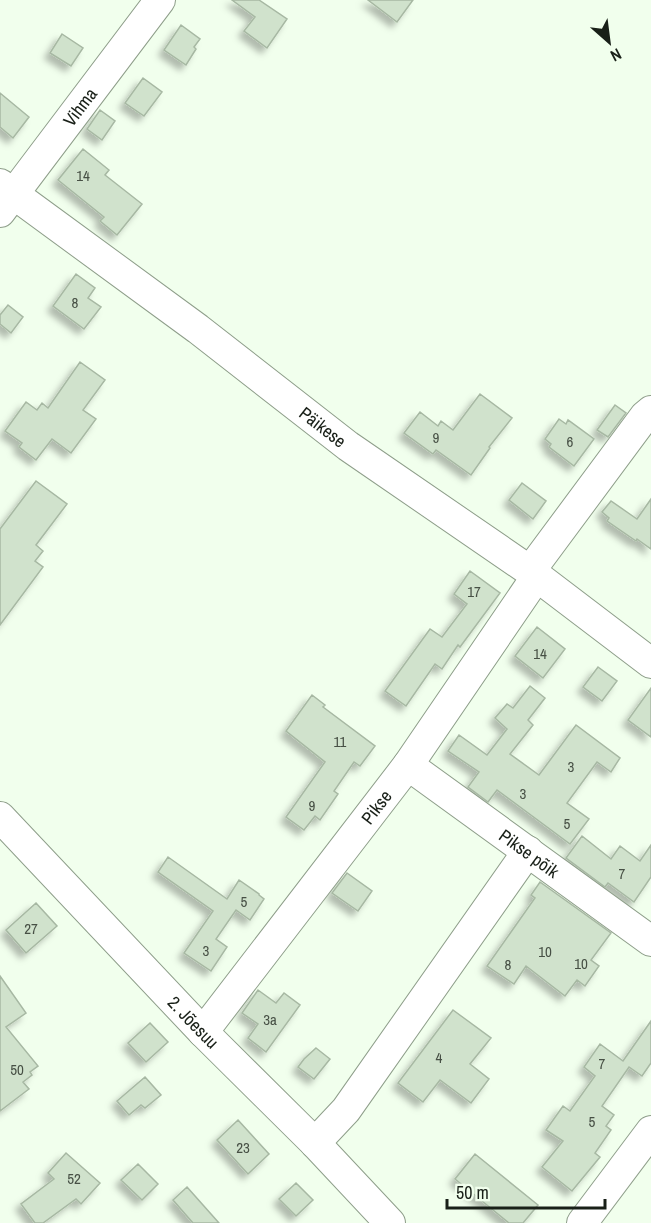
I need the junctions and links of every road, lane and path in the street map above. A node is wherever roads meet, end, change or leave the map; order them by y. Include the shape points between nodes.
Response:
1 (160, 0) edge
2 (4, 197) edge
3 (651, 411) edge
4 (534, 574) junction
5 (651, 663) edge
6 (408, 765) junction
7 (0, 817) edge
8 (528, 852) junction
9 (651, 941) edge
10 (204, 1032) junction
11 (651, 1131) edge
12 (315, 1143) junction
13 (390, 1223) edge
14 (582, 1223) edge

1 - 2 street, Vihma
2 - 4 street, Päikese via 198,328 348,446
3 - 4 street, Pikse
4 - 5 street, Päikese
4 - 6 street, Pikse
6 - 8 street, Pikse põik
6 - 10 street, Pikse
7 - 10 street, 2. Jõesuu
8 - 9 street, Pikse põik
8 - 12 street via 346,1110
10 - 12 street, 2. Jõesuu
11 - 14 street
12 - 13 street, 2. Jõesuu

